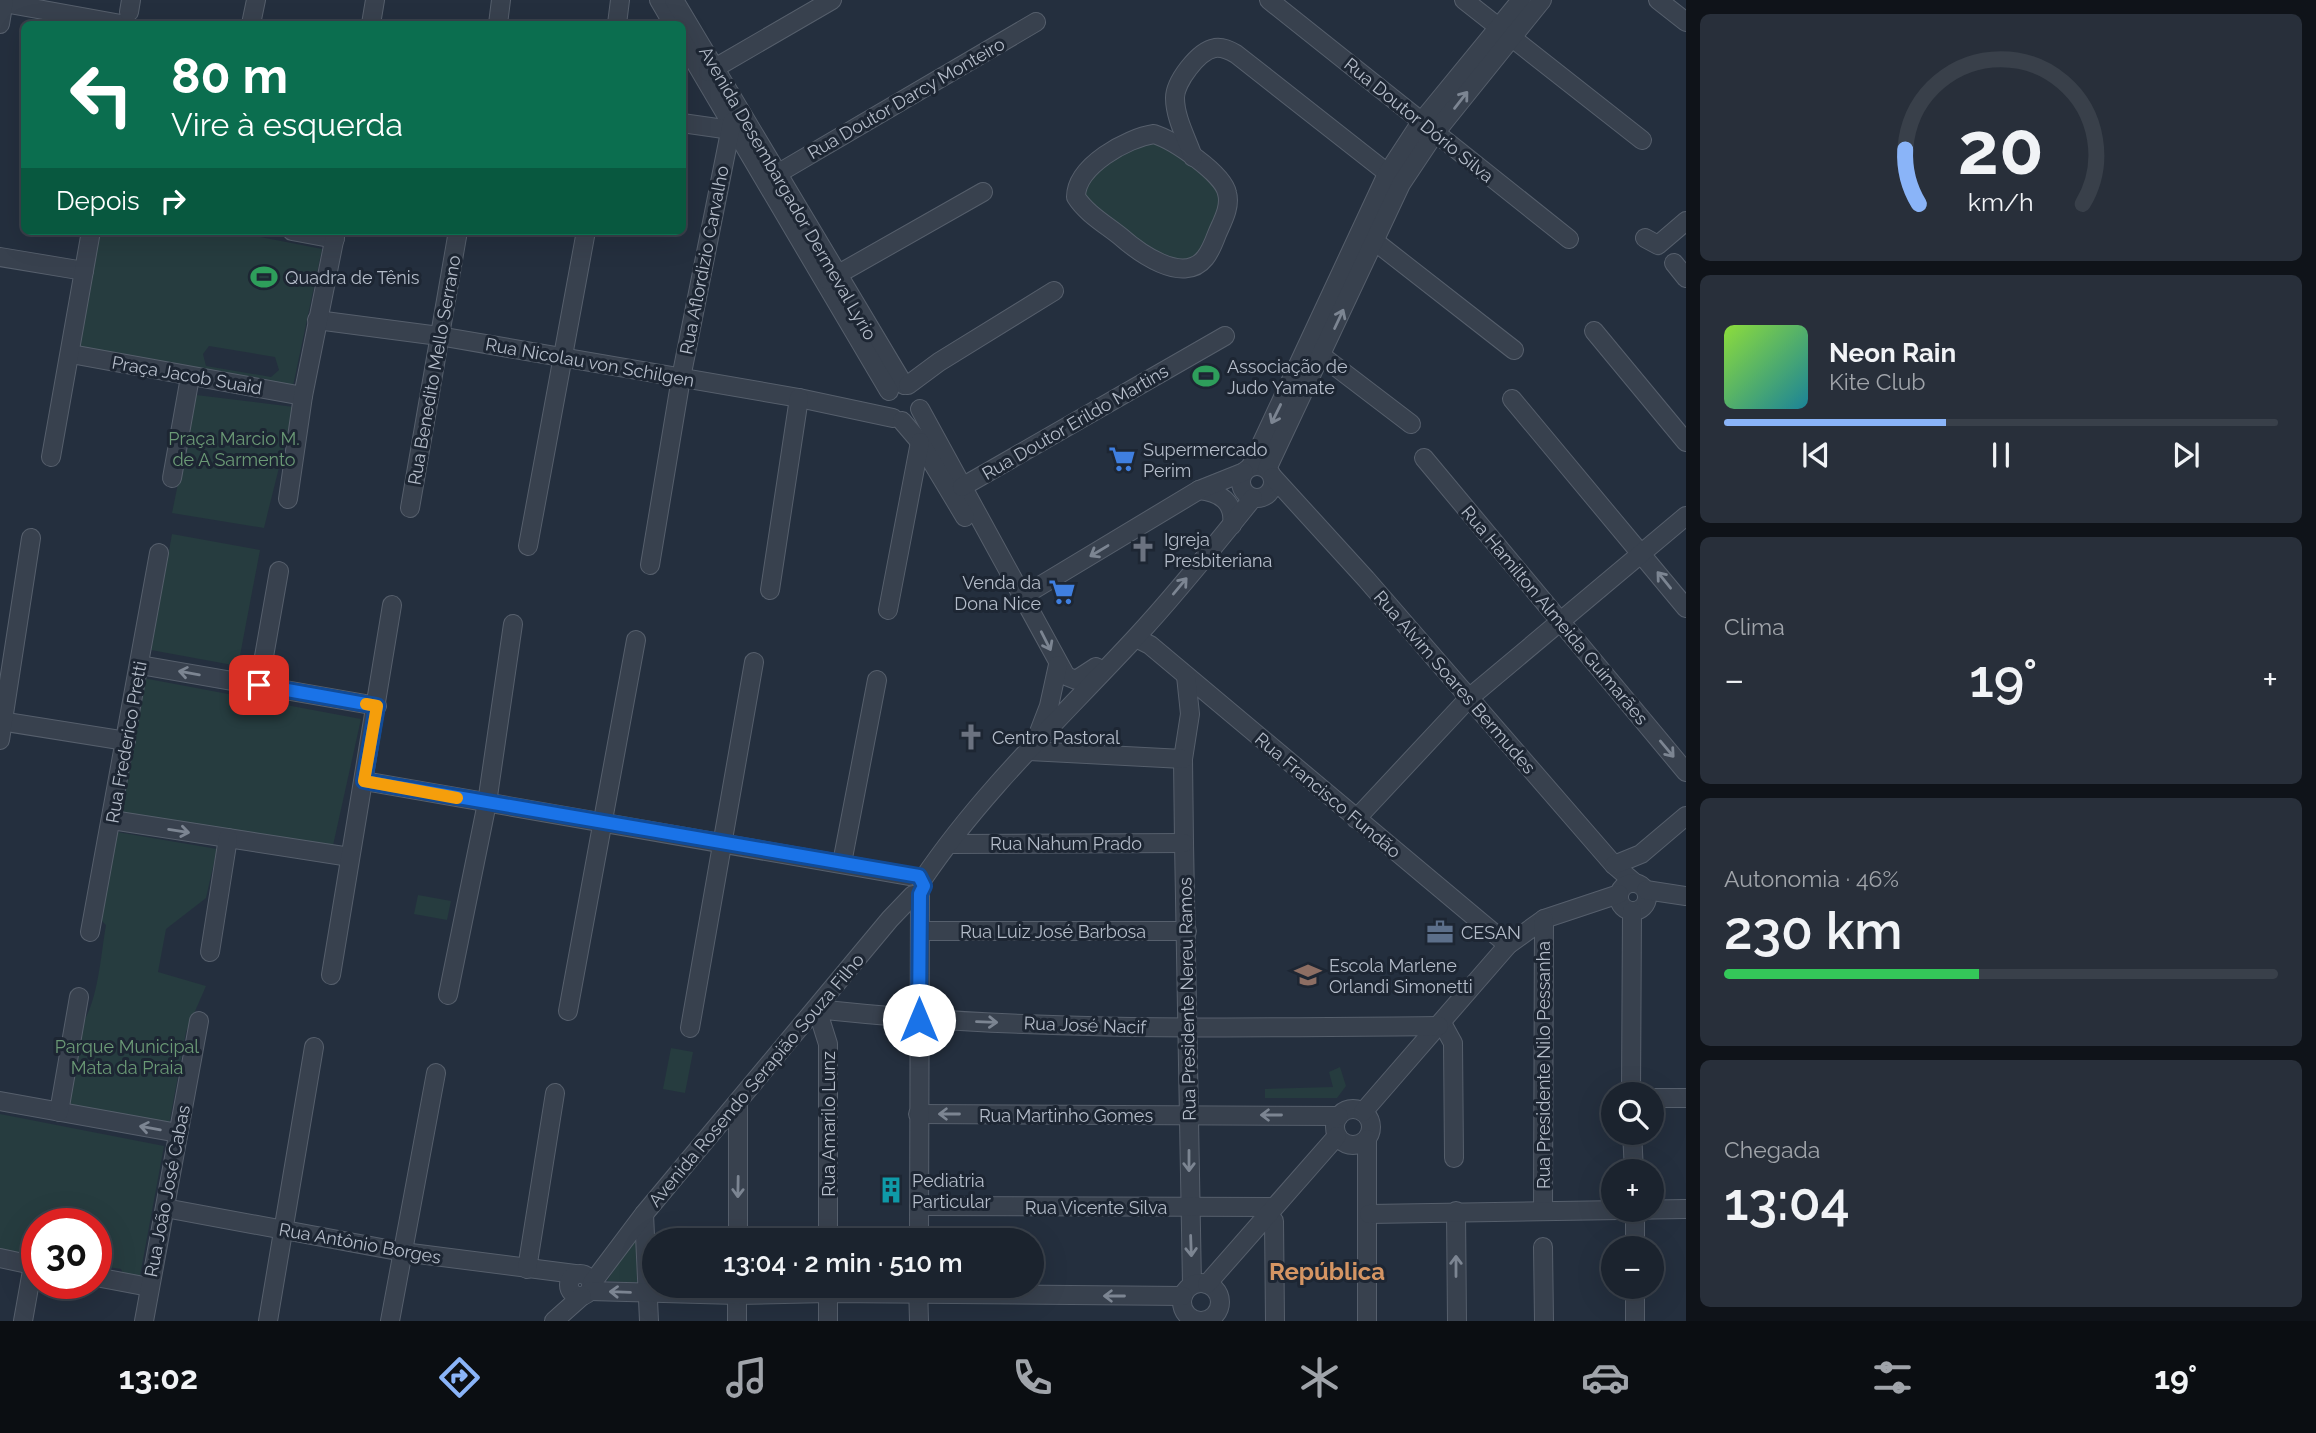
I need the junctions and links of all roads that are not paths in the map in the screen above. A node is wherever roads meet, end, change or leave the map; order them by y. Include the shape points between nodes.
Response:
1 (256, 0) edge
2 (376, 0) edge
3 (501, 0) edge
4 (620, 0) edge
5 (659, 0) edge
6 (674, 0) edge
7 (832, 0) edge
8 (1269, 0) edge
9 (1464, 0) edge
10 (1521, 0) edge
11 (1542, 0) edge
12 (1658, 0) edge
13 (4, 1) edge
14 (127, 12) edge
15 (252, 21) edge
16 (372, 21) edge
17 (498, 21) edge
18 (617, 21) edge
19 (671, 21) edge
20 (682, 21) edge
21 (1036, 22) dead end
22 (1686, 22) edge
23 (0, 24) edge
24 (1505, 32) junction
25 (691, 45) edge
26 (709, 70) junction
27 (1421, 122) junction
28 (686, 123) edge
29 (732, 126) junction
30 (1435, 133) junction
31 (1642, 139) dead end
32 (1193, 157) junction
33 (777, 174) junction
34 (1394, 179) junction
35 (983, 192) dead end
36 (1686, 221) edge
37 (90, 235) edge
38 (336, 235) edge
39 (457, 235) edge
40 (585, 235) edge
41 (1368, 236) junction
42 (1645, 238) dead end
43 (1569, 239) dead end
44 (0, 257) edge
45 (1674, 263) dead end
46 (84, 271) junction
47 (828, 273) junction
48 (1686, 278) edge
49 (1055, 291) dead end
50 (317, 320) junction
51 (1594, 331) dead end
52 (439, 336) junction
53 (1225, 336) dead end
54 (1514, 350) dead end
55 (1316, 351) junction
56 (71, 354) junction
57 (563, 359) junction
58 (190, 377) junction
59 (681, 378) junction
60 (904, 393) junction
61 (303, 396) junction
62 (799, 398) junction
63 (1512, 399) dead end
64 (862, 412) junction
65 (897, 419) junction
66 (1411, 424) dead end
67 (920, 442) junction
68 (1686, 442) edge
69 (51, 457) dead end
70 (1424, 458) dead end
71 (172, 478) dead end
72 (1259, 479) junction
73 (962, 487) junction
74 (1199, 490) junction
75 (288, 499) dead end
76 (410, 509) dead end
77 (1686, 516) edge
78 (1231, 524) junction
79 (31, 538) dead end
80 (528, 545) dead end
81 (159, 553) dead end
82 (1642, 553) junction
83 (650, 565) dead end
84 (279, 571) dead end
85 (770, 590) dead end
86 (1023, 596) junction
87 (392, 605) dead end
88 (1686, 608) edge
89 (888, 610) dead end
90 (1034, 618) junction
91 (1560, 622) junction
92 (513, 624) dead end
93 (1144, 637) junction
94 (636, 640) dead end
95 (754, 662) dead end
96 (140, 665) junction
97 (1058, 665) junction
98 (1186, 677) junction
99 (877, 680) dead end
100 (259, 685) junction
101 (1469, 698) junction
102 (1220, 705) junction
103 (377, 706) junction
104 (1190, 714) junction
105 (2, 721) edge
106 (0, 740) edge
107 (126, 741) junction
108 (1029, 751) junction
109 (1184, 759) junction
110 (1686, 772) edge
111 (364, 781) junction
112 (487, 803) junction
113 (1686, 816) edge
114 (1356, 819) junction
115 (112, 820) junction
116 (604, 824) junction
117 (228, 838) junction
118 (723, 842) junction
119 (1184, 843) junction
120 (944, 849) junction
121 (1641, 854) junction
122 (350, 857) junction
123 (842, 863) junction
124 (1614, 865) junction
125 (913, 885) junction
126 (1632, 894) junction
127 (1682, 896) edge
128 (1544, 919) junction
129 (920, 931) junction
130 (1187, 931) junction
131 (90, 932) dead end
132 (1508, 945) junction
133 (210, 952) dead end
134 (331, 975) dead end
135 (449, 995) dead end
136 (79, 997) dead end
137 (817, 1009) junction
138 (568, 1011) dead end
139 (919, 1020) junction
140 (200, 1021) dead end
141 (1440, 1025) junction
142 (804, 1026) junction
143 (690, 1028) dead end
144 (1190, 1028) junction
145 (828, 1044) junction
146 (314, 1047) dead end
147 (436, 1073) dead end
148 (1631, 1082) edge
149 (555, 1093) dead end
150 (1664, 1098) edge
151 (1686, 1098) edge
152 (0, 1101) edge
153 (738, 1102) junction
154 (59, 1112) junction
155 (1363, 1112) junction
156 (918, 1114) junction
157 (1189, 1115) junction
158 (1339, 1116) junction
159 (722, 1121) junction
160 (178, 1133) junction
161 (739, 1133) junction
162 (1367, 1139) junction
163 (1342, 1140) junction
164 (1454, 1158) dead end
165 (919, 1206) junction
166 (1189, 1207) junction
167 (165, 1208) junction
168 (1664, 1209) edge
169 (1686, 1209) edge
170 (1601, 1210) edge
171 (1543, 1211) junction
172 (1456, 1212) junction
173 (644, 1214) junction
174 (1273, 1214) junction
175 (1369, 1214) junction
176 (645, 1228) edge
177 (738, 1228) edge
178 (828, 1228) edge
179 (919, 1228) edge
180 (283, 1230) junction
181 (1543, 1248) dead end
182 (402, 1252) junction
183 (0, 1258) edge
184 (21, 1262) edge
185 (527, 1269) junction
186 (112, 1280) edge
187 (577, 1283) junction
188 (149, 1287) junction
189 (1200, 1289) junction
190 (1044, 1290) edge
191 (642, 1292) edge
192 (649, 1298) edge
193 (737, 1298) edge
194 (828, 1298) edge
195 (918, 1298) edge
196 (28, 1299) edge
197 (1635, 1299) edge
198 (1193, 1320) edge
199 (23, 1321) edge
200 (144, 1321) edge
201 (268, 1321) edge
202 (390, 1321) edge
203 (553, 1321) edge
204 (649, 1321) edge
205 (737, 1321) edge
206 (828, 1321) edge
207 (919, 1321) edge
208 (1275, 1321) edge
209 (1367, 1321) edge
210 (1457, 1321) edge
211 (1544, 1321) edge
212 (1635, 1321) edge

1 - 15 street
2 - 16 street
3 - 17 street
4 - 18 street
5 - 19 street
6 - 20 street, Avenida Desembargador Dermeval Lyrio
7 - 26 street
8 - 27 street, Rua Doutor Dório Silva
9 - 24 street
10 - 24 street
11 - 24 street
12 - 22 street
13 - 14 street
13 - 23 street
21 - 33 street, Rua Doutor Darcy Monteiro
24 - 27 street
30 -> 24 street
24 - 31 street
25 - 26 street, Avenida Desembargador Dermeval Lyrio
26 - 29 street, Avenida Desembargador Dermeval Lyrio
26 - 33 street, Avenida Desembargador Dermeval Lyrio
27 - 30 street, Rua Doutor Dório Silva
27 - 34 street
28 - 29 street
29 - 47 street, Avenida Desembargador Dermeval Lyrio
29 - 59 street, Rua Aflordizio Carvalho
30 - 34 street
30 - 43 street, Rua Doutor Dório Silva
32 - 32 street via 1223,183 1228,204 1199,264 1185,267 1153,261 1076,197 1080,181 1097,162 1140,136 1163,137
32 - 34 street via 1176,107 1176,89 1200,56 1215,48 1226,49
33 - 47 street, Avenida Desembargador Dermeval Lyrio
34 - 41 street, Avenida Rosendo Serapião Souza Filho
35 - 47 street
36 - 42 street via 1658,245
37 - 46 street
38 - 50 street
39 - 52 street, Rua Benedito Mello Serrano
40 - 57 street
41 - 54 street
41 - 55 street, Avenida Rosendo Serapião Souza Filho
44 - 46 street
45 - 48 street
46 - 56 street
47 - 60 street, Avenida Desembargador Dermeval Lyrio
49 - 60 street via 939,362
50 - 52 street, Rua Nicolau von Schilgen
50 - 61 street
51 - 68 street
52 - 57 street, Rua Nicolau von Schilgen
52 - 76 street, Rua Benedito Mello Serrano
53 - 73 street, Rua Doutor Erildo Martins
55 - 66 street
55 - 72 street, Avenida Rosendo Serapião Souza Filho
56 - 58 street, Praça Jacob Suaid
56 - 69 street
57 - 59 street, Rua Nicolau von Schilgen
57 - 80 street
58 - 61 street, Praça Jacob Suaid
58 - 71 street
59 - 62 street, Rua Nicolau von Schilgen
59 - 83 street, Rua Aflordizio Carvalho
60 - 64 street
60 - 65 street via 886,408
60 - 65 street via 912,418
60 - 73 street, Avenida Desembargador Dermeval Lyrio
61 - 75 street
62 - 64 street, Rua Nicolau von Schilgen
62 - 85 street
63 - 82 street
64 - 65 street, Rua Nicolau von Schilgen
65 - 67 street, Avenida Desembargador Dermeval Lyrio
67 - 89 street
67 - 90 street, Avenida Desembargador Dermeval Lyrio via 1011,595
70 - 91 street, Rua Hamilton Almeida Guimarães
72 - 74 street
72 - 78 street, Avenida Rosendo Serapião Souza Filho
72 - 101 street, Rua Alvim Soares Bermudes via 1296,500
73 - 86 street, Avenida Desembargador Dermeval Lyrio
74 - 78 street via 1215,492 1227,502
74 -> 86 street
77 - 82 street
93 -> 78 street, Avenida Rosendo Serapião Souza Filho
79 - 105 street
81 - 96 street, Rua Frederico Pretti
88 -> 82 street
82 - 91 street
84 - 100 street
86 - 90 street, Avenida Desembargador Dermeval Lyrio
87 - 103 street
90 -> 97 street, Avenida Desembargador Dermeval Lyrio
91 - 101 street
91 -> 110 street, Rua Hamilton Almeida Guimarães
92 - 112 street
93 - 97 street via 1083,678 1071,680
93 - 98 street, Rua Francisco Fundão
93 - 108 street, Avenida Rosendo Serapião Souza Filho
94 - 116 street
95 - 118 street
100 -> 96 street
96 - 107 street, Rua Frederico Pretti
97 - 108 street, Avenida Rosendo Serapião Souza Filho via 1045,719
98 - 102 street, Rua Francisco Fundão
98 - 104 street, Rua Presidente Nereu Ramos
99 - 123 street
100 - 103 street
101 - 114 street
101 - 124 street, Rua Alvim Soares Bermudes
102 - 104 street
102 - 114 street, Rua Francisco Fundão
103 - 111 street
104 - 109 street, Rua Presidente Nereu Ramos
105 - 106 street
105 - 107 street
107 - 115 street, Rua Frederico Pretti
108 - 109 street
108 - 120 street, Avenida Rosendo Serapião Souza Filho
109 - 119 street, Rua Presidente Nereu Ramos
111 - 112 street
111 - 122 street
112 - 116 street
112 - 135 street
113 - 121 street
114 - 132 street, Rua Francisco Fundão
115 -> 117 street
115 - 131 street, Rua Frederico Pretti
116 - 118 street
116 - 138 street
117 - 122 street
117 - 133 street
118 - 123 street
118 - 143 street
119 - 120 street, Rua Nahum Prado
119 - 130 street, Rua Presidente Nereu Ramos
120 - 125 street, Avenida Rosendo Serapião Souza Filho
121 - 124 street
121 - 126 street
122 - 134 street
123 - 125 street via 889,871
124 - 126 street, Rua Alvim Soares Bermudes
125 - 129 street
125 - 137 street, Avenida Rosendo Serapião Souza Filho
126 - 127 street
126 - 128 street
126 - 148 street
128 - 132 street
128 - 171 street, Rua Presidente Nilo Pessanha
129 - 130 street, Rua Luiz José Barbosa
129 - 139 street
130 - 144 street, Rua Presidente Nereu Ramos
132 - 141 street
136 - 154 street
137 - 139 street, Rua José Nacif
137 - 142 street, Avenida Rosendo Serapião Souza Filho
137 - 145 street, Rua Amarilo Lunz
139 -> 144 street, Rua José Nacif
139 - 156 street
140 - 160 street, Rua João José Cabas
141 - 144 street, Rua José Nacif
141 - 155 street
141 - 164 street via 1454,1043
142 - 145 street
142 - 153 street, Avenida Rosendo Serapião Souza Filho
144 - 157 street, Rua Presidente Nereu Ramos
145 - 178 street, Rua Amarilo Lunz
146 - 180 street
147 - 182 street
149 - 185 street
150 - 151 street
152 - 154 street
153 - 159 street, Avenida Rosendo Serapião Souza Filho
153 - 161 street
160 -> 154 street
155 - 158 street via 1350,1109
155 - 162 street via 1371,1125
157 -> 156 street, Rua Martinho Gomes
156 - 165 street
158 -> 157 street, Rua Martinho Gomes
157 -> 166 street, Rua Presidente Nereu Ramos
158 - 163 street via 1336,1122
159 - 161 street
159 - 173 street, Avenida Rosendo Serapião Souza Filho
160 - 167 street, Rua João José Cabas
161 -> 177 street
162 - 163 street via 1357,1144
162 - 175 street
163 - 174 street
165 - 166 street, Rua Vicente Silva
165 - 179 street
166 - 174 street, Rua Vicente Silva
166 -> 189 street, Rua Presidente Nereu Ramos
167 - 180 street, Rua Antônio Borges
167 - 188 street, Rua João José Cabas
168 - 169 street
170 - 171 street
171 - 172 street
172 - 175 street
210 -> 172 street
173 - 176 street
173 - 187 street, Avenida Rosendo Serapião Souza Filho via 622,1242
174 - 189 street
174 - 208 street
175 - 209 street
180 - 182 street, Rua Antônio Borges
180 - 201 street
181 - 211 street
182 - 185 street, Rua Antônio Borges
182 - 202 street
183 - 184 street
185 - 187 street, Rua Antônio Borges
186 - 188 street
191 -> 187 street, Rua Antônio Borges
187 - 203 street, Avenida Rosendo Serapião Souza Filho
188 - 200 street, Rua João José Cabas
189 -> 190 street
189 - 198 street
189 - 198 street via 1218,1310
192 - 204 street
193 - 205 street
194 - 206 street
195 - 207 street
196 - 199 street
197 - 212 street

